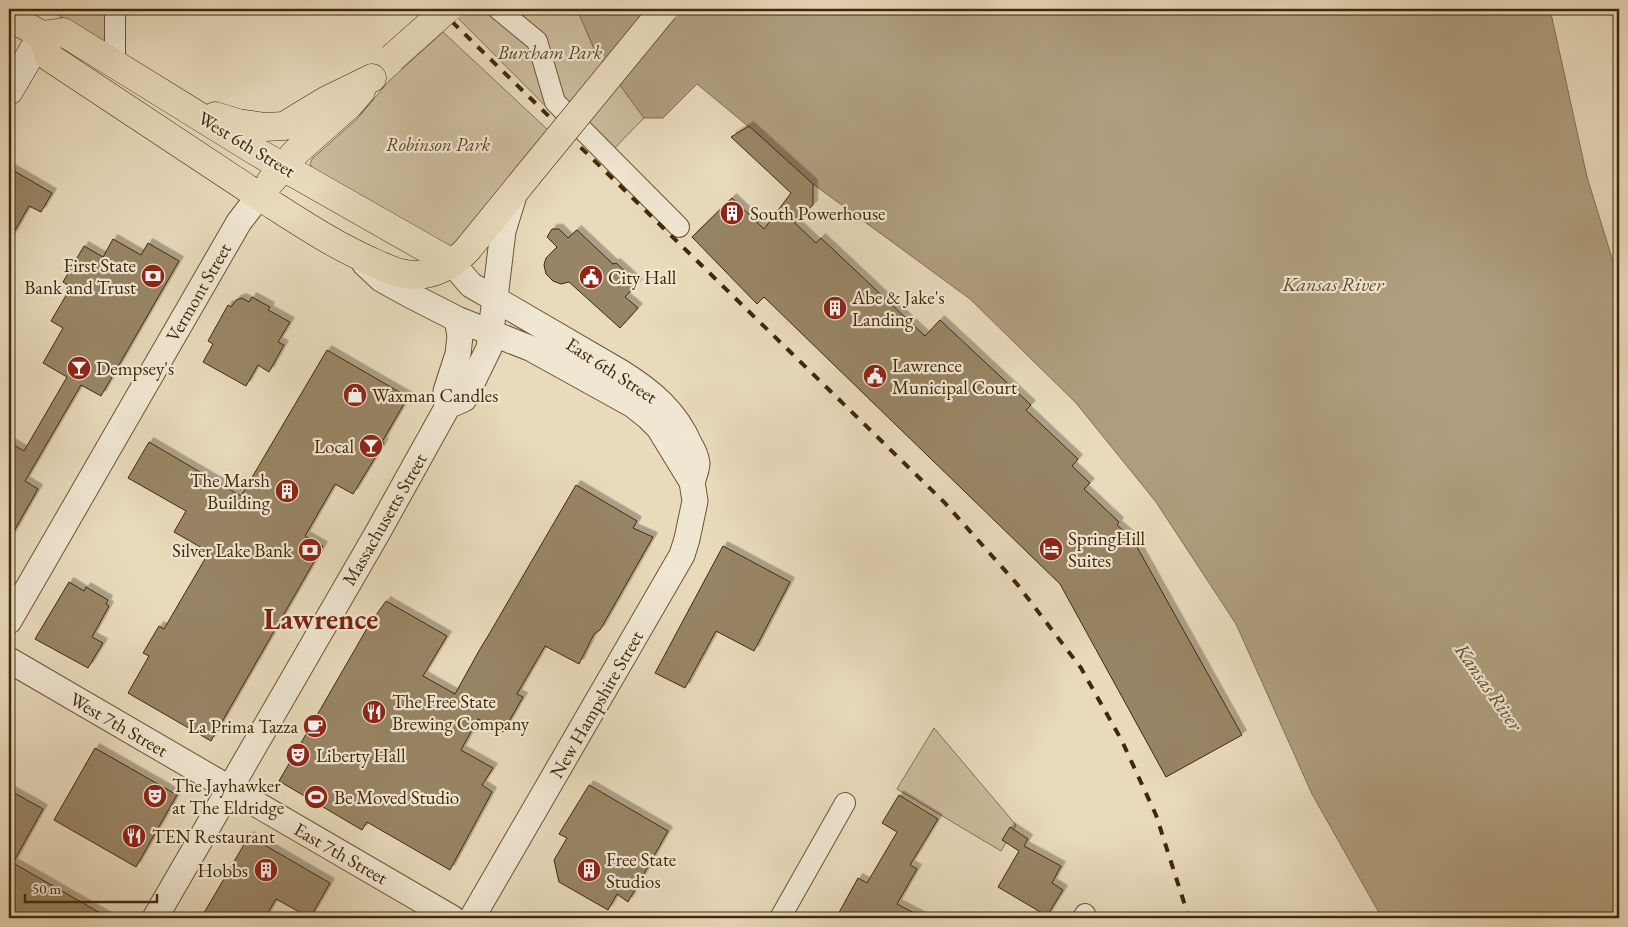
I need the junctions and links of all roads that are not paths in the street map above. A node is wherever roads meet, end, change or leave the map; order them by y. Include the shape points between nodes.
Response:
1 (115, 9) edge
2 (447, 9) edge
3 (498, 9) edge
4 (664, 9) edge
5 (9, 16) edge
6 (42, 36) junction
7 (115, 63) junction
8 (372, 78) junction
9 (9, 91) edge
10 (184, 107) junction
11 (284, 167) junction
12 (522, 182) junction
13 (259, 196) junction
14 (679, 227) dead end
15 (354, 254) junction
16 (452, 263) junction
17 (495, 299) junction
18 (457, 319) junction
19 (492, 333) junction
20 (448, 406) junction
21 (692, 482) junction
22 (9, 621) edge
23 (9, 660) edge
24 (230, 788) junction
25 (845, 803) dead end
26 (155, 918) edge
27 (452, 918) edge
28 (472, 918) edge
29 (780, 918) edge

1 - 7 street
2 - 8 highway, Vermont Street, bridge
3 - 14 street via 537,40 555,102
4 - 12 highway, Massachusetts Street, bridge
5 - 6 highway
6 - 7 highway, West 6th Street via 63,32
6 - 9 main road
6 - 13 highway, West 6th Street via 49,57
7 - 10 highway, West 6th Street
8 - 10 highway via 284,126 238,123
8 - 11 highway, Vermont Street via 349,105 296,152
10 - 11 highway, West 6th Street
11 - 13 highway, Vermont Street
11 - 16 highway, West 6th Street
12 - 16 highway, Massachusetts Street via 465,252
12 - 17 street, Massachusetts Street via 503,231
13 - 15 highway, West 6th Street
13 - 22 street, Vermont Street via 239,222
15 - 16 highway, West 6th Street via 406,274 430,274
15 - 18 street, West 6th Street via 381,279
16 - 17 street, West 6th Street via 472,285
17 - 19 street, Massachusetts Street
17 - 21 street, East 6th Street via 622,373 663,403 684,430 694,452 697,464
18 - 19 street, West 6th Street
18 - 20 street, Massachusetts Street via 460,336 458,354 446,391
19 - 20 street, Massachusetts Street via 489,348 464,399
19 - 21 street, East 6th Street via 532,349 633,405 659,428
20 - 24 street, Massachusetts Street
21 - 28 street, New Hampshire Street via 695,501 682,556
23 - 24 street, West 7th Street
24 - 26 street, Massachusetts Street
24 - 27 street, East 7th Street
25 - 29 street

